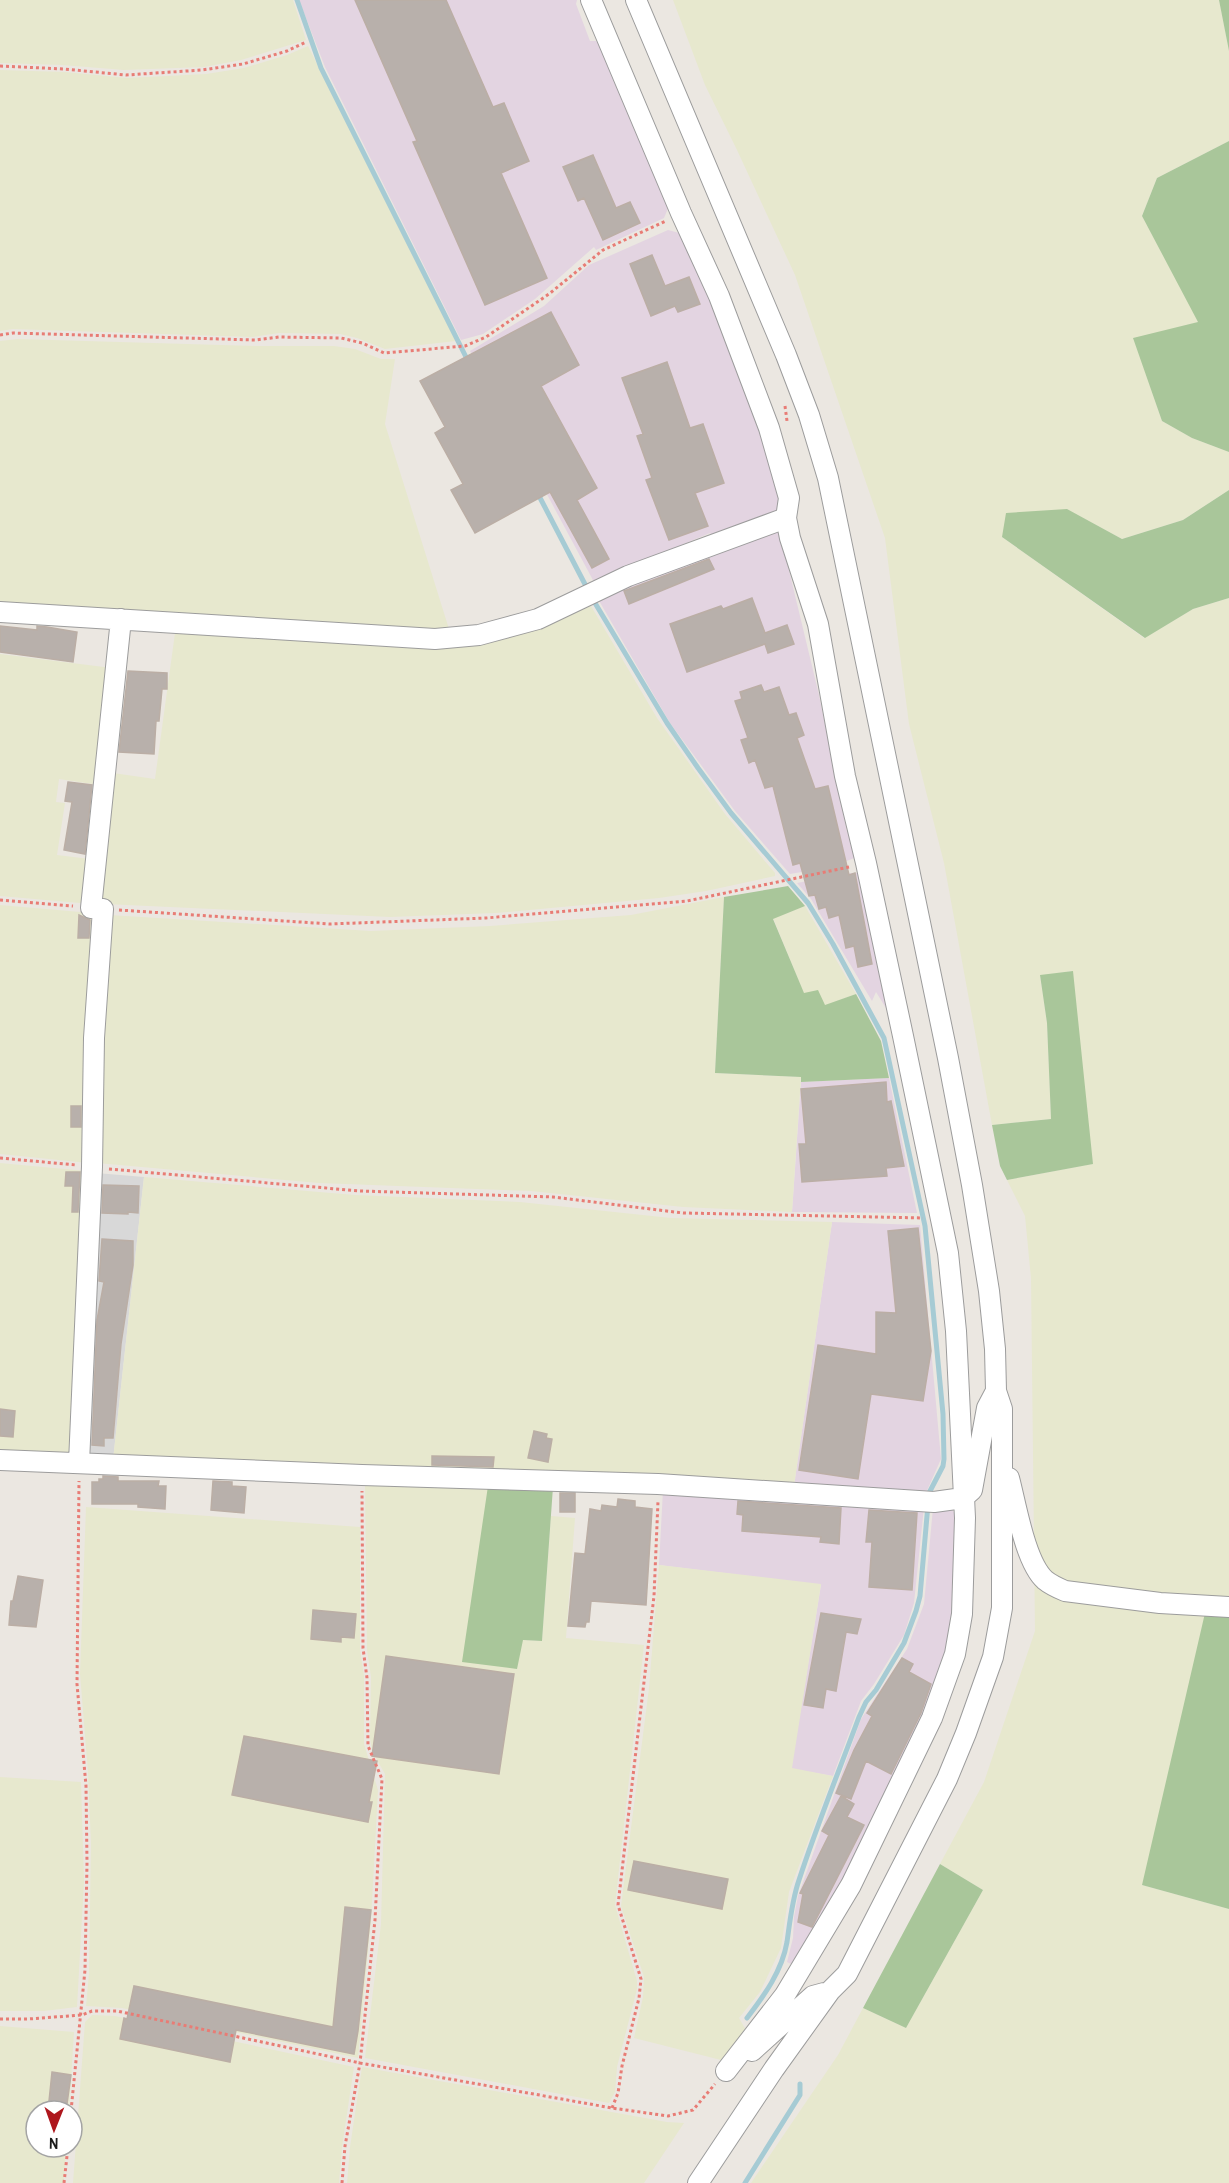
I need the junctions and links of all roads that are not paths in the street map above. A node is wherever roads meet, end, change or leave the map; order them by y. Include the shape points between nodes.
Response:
1 (591, 0) edge
2 (636, 0) edge
3 (786, 518) junction
4 (0, 612) edge
5 (121, 620) junction
6 (996, 1391) junction
7 (0, 1460) edge
8 (1000, 1460) junction
9 (80, 1463) junction
10 (963, 1498) junction
11 (1229, 1607) edge
12 (830, 1991) junction
13 (698, 2183) edge

1 - 3 street via 719,296 770,428 789,498
2 - 6 street via 786,355 828,478 976,1206 989,1291
3 - 5 street via 628,576 538,619 479,635 435,639
3 - 10 street via 818,624 845,777 948,1253 956,1331
4 - 5 street
5 - 9 street via 97,909
6 - 8 street via 1002,1409
6 - 10 street via 987,1408 972,1490
7 - 9 street
8 - 11 street via 1009,1477 1035,1568 1051,1585 1065,1591 1160,1603
8 - 12 street via 1002,1608 984,1684 947,1779 847,1974
9 - 10 street via 658,1484 928,1502
10 - 12 street via 962,1614 955,1654 932,1718 850,1885 785,1995 726,2072 813,1996
12 - 13 street

